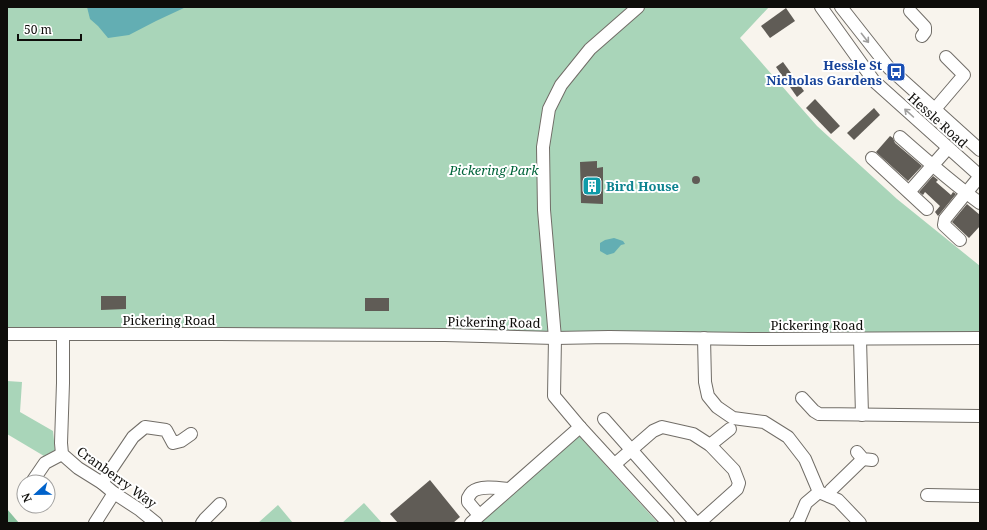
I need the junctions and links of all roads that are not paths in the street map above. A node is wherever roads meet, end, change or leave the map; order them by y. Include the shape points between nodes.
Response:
1 (638, 7) edge
2 (821, 7) edge
3 (841, 7) edge
4 (911, 8) edge
5 (922, 36) dead end
6 (946, 57) dead end
7 (937, 111) junction
8 (926, 128) junction
9 (900, 137) dead end
10 (948, 148) junction
11 (980, 150) edge
12 (872, 158) dead end
13 (932, 165) junction
14 (980, 176) edge
15 (909, 192) junction
16 (966, 193) junction
17 (980, 203) edge
18 (927, 209) dead end
19 (960, 240) dead end
20 (7, 334) edge
21 (63, 334) junction
22 (555, 338) junction
23 (704, 338) junction
24 (980, 338) edge
25 (860, 339) junction
26 (802, 398) dead end
27 (862, 415) junction
28 (980, 416) edge
29 (604, 420) dead end
30 (580, 426) junction
31 (730, 428) dead end
32 (191, 434) dead end
33 (710, 445) junction
34 (632, 450) junction
35 (62, 454) junction
36 (864, 457) dead end
37 (615, 464) junction
38 (38, 474) edge
39 (102, 483) junction
40 (508, 489) junction
41 (114, 493) junction
42 (824, 494) junction
43 (927, 495) dead end
44 (980, 496) edge
45 (224, 501) dead end
46 (475, 519) edge
47 (95, 523) edge
48 (156, 523) edge
49 (202, 523) edge
50 (668, 523) edge
51 (696, 523) edge
52 (700, 523) edge
53 (796, 523) edge
54 (860, 523) edge

1 - 22 street via 590,49 561,84 549,109 544,147 544,210
8 -> 2 street, Hessle Road via 874,81
3 -> 7 street, Hessle Road via 889,68
4 - 5 street via 925,27
6 - 7 street via 964,75
7 - 8 street
7 - 11 street, Hessle Road
8 - 10 street, Hessle Road
9 - 13 street
10 - 13 street
10 - 14 street, Hessle Road
12 - 15 street
13 - 15 street
13 - 16 street
14 - 16 street
15 - 18 street
16 - 17 street
16 - 19 street via 945,219 944,225
20 - 21 street, Pickering Road
21 - 22 street, Pickering Road via 445,335
21 - 35 street, Cranberry Way via 60,443
22 - 23 street, Pickering Road
22 - 30 street via 554,396
23 - 25 street, Pickering Road
23 - 42 street via 705,382 708,396 717,407 733,418 764,422 788,437 805,459
24 - 25 street, Pickering Road
25 - 27 street
26 - 27 street via 819,414
27 - 28 street
29 - 34 street
30 - 37 street
30 - 40 street
31 - 33 street
32 - 39 street via 173,443 166,430 144,427 133,437
33 - 34 street via 693,434 662,427 653,431
33 - 52 street via 734,470 739,483 737,489
34 - 37 street
34 - 51 street
35 - 38 street via 45,464
35 - 39 street, Cranberry Way
36 - 42 street
37 - 50 street
39 - 41 street, Cranberry Way
40 - 46 street
40 - 46 street via 487,488 472,492 468,502
41 - 47 street
41 - 48 street, Cranberry Way
42 - 53 street via 806,502
42 - 54 street via 838,500
43 - 44 street
45 - 49 street

